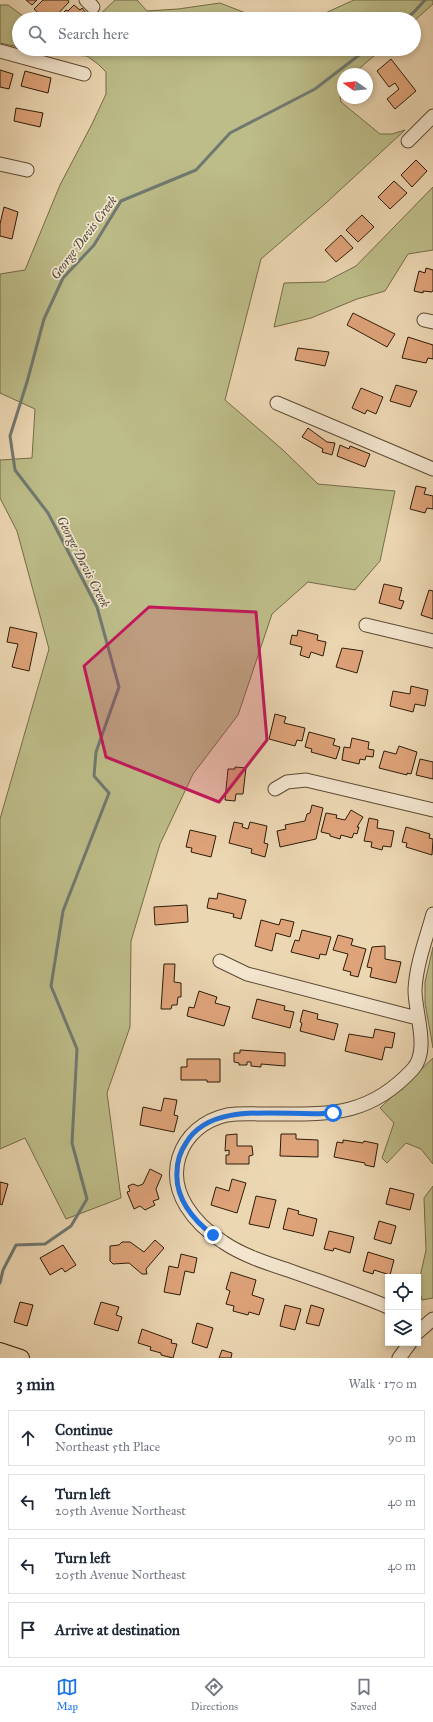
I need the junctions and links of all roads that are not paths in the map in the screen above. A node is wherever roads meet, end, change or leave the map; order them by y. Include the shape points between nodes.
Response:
1 (0, 51) edge
2 (12, 54) edge
3 (18, 56) edge
4 (84, 74) dead end
5 (433, 116) edge
6 (408, 141) dead end
7 (0, 164) edge
8 (27, 170) dead end
9 (277, 403) dead end
10 (433, 469) edge
11 (366, 625) dead end
12 (433, 641) edge
13 (275, 789) dead end
14 (433, 810) edge
15 (433, 914) edge
16 (220, 961) dead end
17 (417, 1018) junction
18 (385, 1306) edge
19 (433, 1319) edge
20 (421, 1328) edge
21 (408, 1346) edge
22 (0, 1351) edge
23 (21, 1358) edge
24 (400, 1358) edge

1 - 2 street
3 - 4 street
5 - 6 street
7 - 8 street
9 - 10 street
11 - 12 street
13 - 14 street via 287,782 306,780
15 - 17 street via 417,974
16 - 17 street via 247,974
17 - 18 street via 421,1032 419,1061 378,1099 339,1113 228,1115 205,1123 197,1129 190,1136 177,1164 176,1180 190,1214 224,1243 250,1256
19 - 20 street
21 - 24 street
22 - 23 main road

